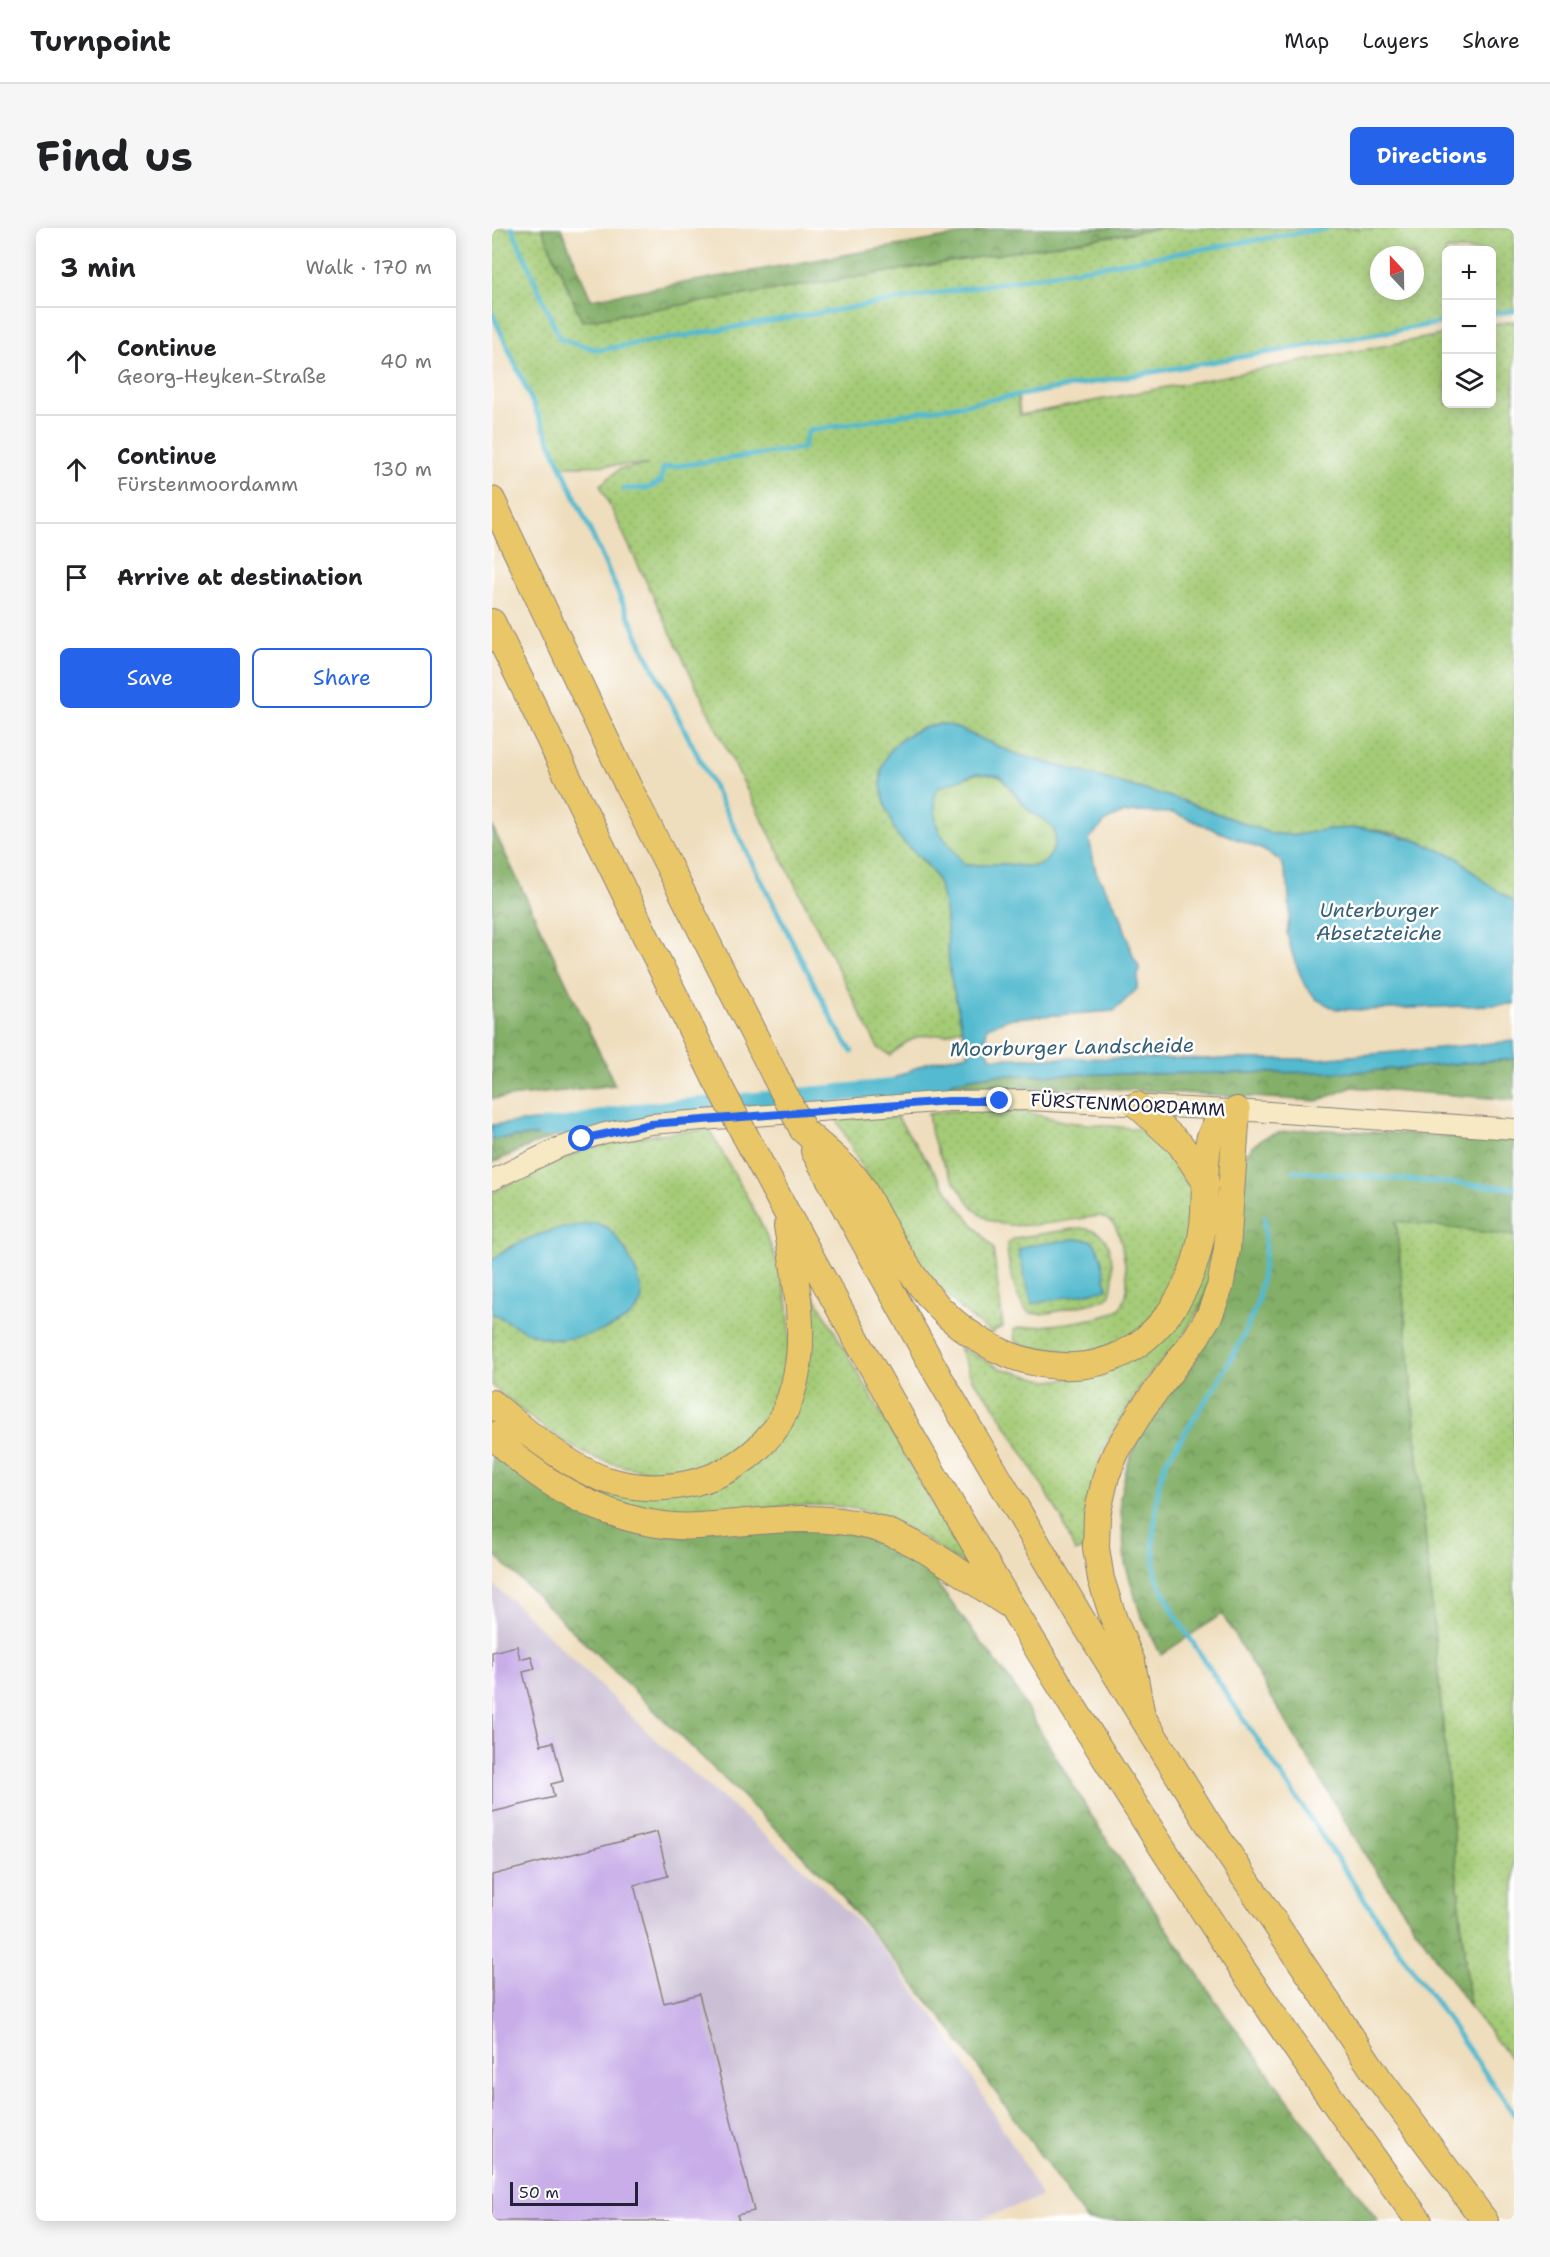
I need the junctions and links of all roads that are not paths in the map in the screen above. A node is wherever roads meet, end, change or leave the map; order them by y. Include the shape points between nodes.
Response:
1 (492, 500) edge
2 (492, 622) edge
3 (1137, 1105) junction
4 (1237, 1110) junction
5 (1514, 1129) edge
6 (803, 1130) junction
7 (492, 1180) edge
8 (1206, 1183) junction
9 (784, 1208) junction
10 (492, 1402) edge
11 (492, 1435) edge
12 (1011, 1607) junction
13 (1142, 1716) junction
14 (1419, 2221) edge
15 (1485, 2221) edge

1 - 6 highway, bridge via 628,786
2 - 9 highway, bridge via 715,1078
3 - 4 main road, FÜRSTENMOORDAMM
3 - 7 main road, FÜRSTENMOORDAMM via 949,1101 670,1123 582,1139
3 - 8 highway via 1180,1144
4 - 5 main road, FÜRSTENMOORDAMM
4 - 8 highway via 1220,1120 1211,1134
4 - 13 highway via 1227,1249 1220,1287 1197,1336 1143,1408 1116,1452 1096,1515 1101,1579 1132,1662
6 - 8 highway via 858,1182 899,1255 943,1312 1007,1356 1049,1366 1107,1361 1134,1347 1160,1326 1182,1296 1194,1266 1203,1225
6 - 13 highway via 939,1377
9 - 10 highway via 799,1297 798,1370 778,1425 756,1450 732,1467 679,1486 612,1482 554,1452
9 - 12 highway
11 - 12 highway via 553,1483 587,1503 632,1518 660,1525 697,1526 771,1519 834,1519 874,1527 939,1559
12 - 14 highway via 1232,1956
13 - 15 highway via 1206,1820 1378,2077

